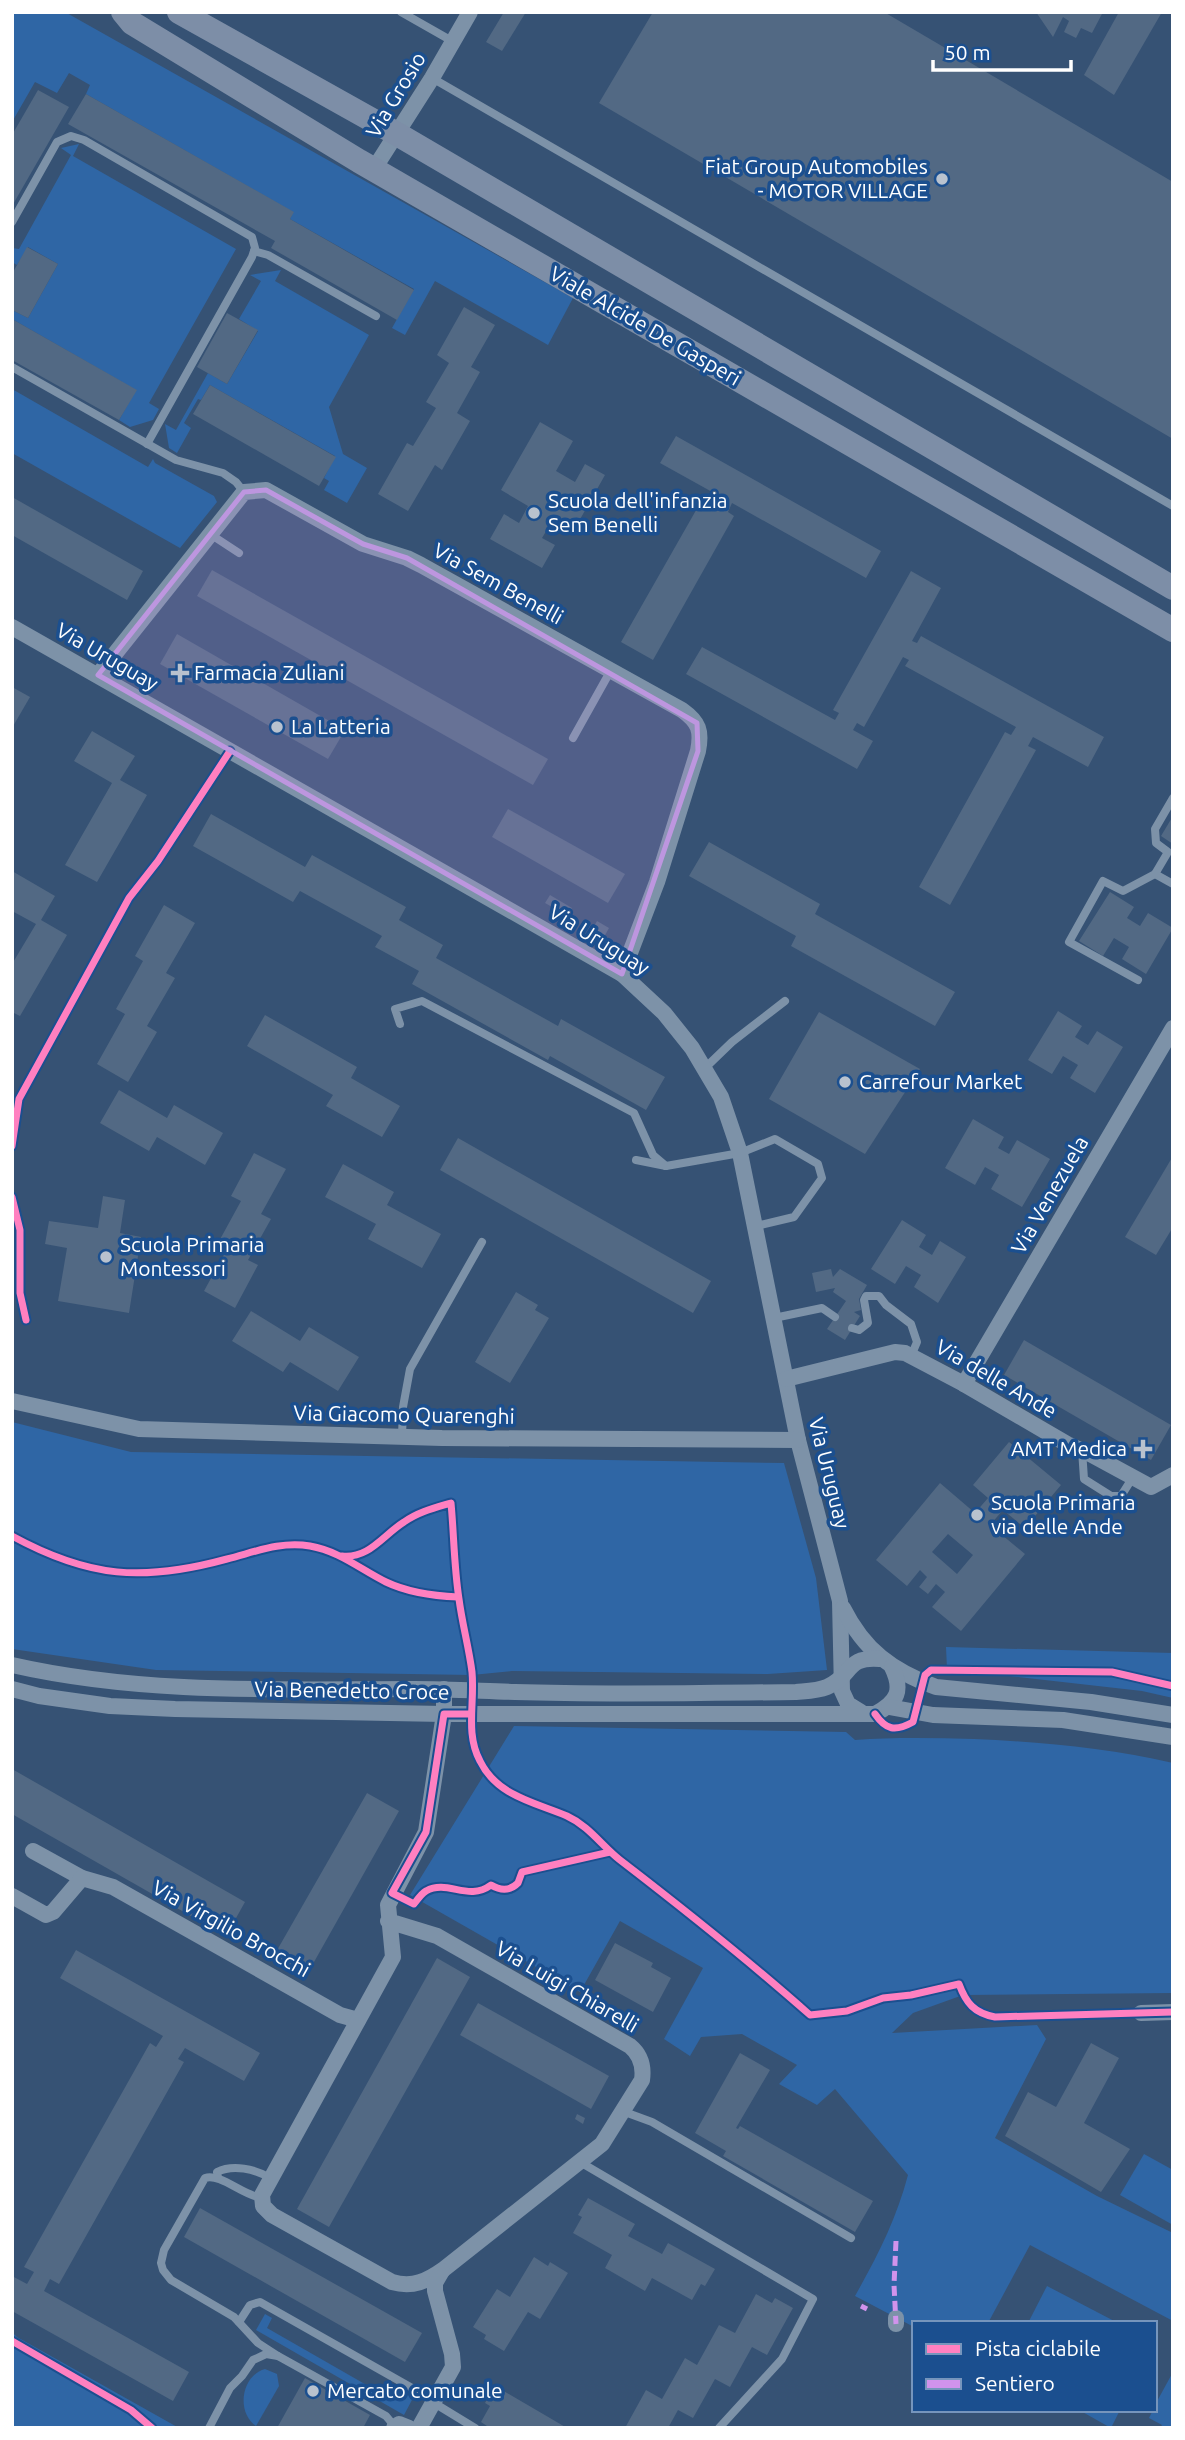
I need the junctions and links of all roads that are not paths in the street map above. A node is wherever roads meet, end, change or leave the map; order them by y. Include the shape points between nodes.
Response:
1 (123, 12) edge
2 (179, 12) edge
3 (401, 12) edge
4 (470, 12) edge
5 (452, 41) junction
6 (432, 78) junction
7 (397, 134) junction
8 (374, 169) junction
9 (12, 222) edge
10 (254, 251) junction
11 (376, 316) dead end
12 (12, 368) edge
13 (147, 444) junction
14 (244, 492) junction
15 (1173, 506) edge
16 (210, 534) junction
17 (239, 553) dead end
18 (1173, 588) edge
19 (12, 627) edge
20 (1173, 630) edge
21 (611, 670) junction
22 (98, 675) junction
23 (573, 738) dead end
24 (1173, 798) edge
25 (1155, 874) junction
26 (1173, 884) edge
27 (622, 974) junction
28 (1138, 980) dead end
29 (785, 1001) dead end
30 (400, 1024) dead end
31 (1173, 1028) edge
32 (705, 1068) junction
33 (740, 1153) junction
34 (636, 1160) dead end
35 (666, 1166) junction
36 (756, 1226) junction
37 (482, 1242) dead end
38 (835, 1317) dead end
39 (774, 1318) junction
40 (852, 1328) dead end
41 (912, 1354) junction
42 (786, 1378) junction
43 (964, 1384) junction
44 (12, 1401) edge
45 (402, 1437) junction
46 (798, 1440) junction
47 (1082, 1450) junction
48 (1173, 1475) edge
49 (1133, 1478) junction
50 (840, 1601) junction
51 (886, 1663) junction
52 (12, 1665) edge
53 (843, 1676) junction
54 (12, 1689) edge
55 (444, 1689) junction
56 (889, 1707) junction
57 (861, 1712) junction
58 (444, 1714) junction
59 (1173, 1715) edge
60 (1173, 1737) edge
61 (33, 1850) dead end
62 (82, 1878) junction
63 (12, 1896) edge
64 (388, 1921) junction
65 (1173, 2012) edge
66 (1142, 2013) dead end
67 (358, 2020) junction
68 (622, 2111) junction
69 (580, 2162) junction
70 (218, 2178) junction
71 (270, 2178) junction
72 (262, 2198) junction
73 (852, 2238) dead end
74 (444, 2269) junction
75 (239, 2322) junction
76 (278, 2356) junction
77 (434, 2402) junction
78 (209, 2428) edge
79 (393, 2428) edge
80 (409, 2428) edge
81 (419, 2428) edge
82 (475, 2428) edge
83 (719, 2428) edge

1 - 8 main road, Viale Alcide De Gasperi via 132,23
2 - 7 main road, Viale Alcide De Gasperi
3 - 5 lane, Via Grosio
4 - 5 street, Via Grosio
5 - 6 street, Via Grosio
6 - 7 street, Via Grosio
6 - 15 lane
7 - 8 street, Via Grosio
7 - 18 main road, Viale Alcide De Gasperi
8 - 20 main road, Viale Alcide De Gasperi
9 - 10 lane via 57,142 71,136 248,234 254,240
10 - 11 lane
10 - 13 lane
12 - 13 lane
13 - 14 lane via 183,463 223,473
14 - 16 street
14 - 21 street, Via Sem Benelli via 266,490 363,544 407,558
16 - 17 lane
16 - 22 street
19 - 22 street, Via Uruguay
21 - 23 lane
21 - 27 street, Via Sem Benelli via 682,710 701,731 657,882
22 - 27 street, Via Uruguay
24 - 25 lane via 1155,829 1156,843 1168,852
25 - 26 lane
25 - 28 lane via 1123,891 1103,881 1069,942
27 - 32 street, Via Uruguay via 664,1013
29 - 32 lane
30 - 35 lane via 395,1009 422,1001 610,1100 634,1113 653,1155
31 - 43 street, Via Venezuela
32 - 33 street, Via Uruguay via 721,1097
33 - 35 lane
33 - 36 street, Via Uruguay
33 - 36 lane via 775,1139 818,1164 822,1178 794,1217
34 - 35 lane
36 - 39 street, Via Uruguay
37 - 45 lane via 410,1369
38 - 39 lane via 822,1308
39 - 42 street, Via Uruguay
40 - 41 lane via 859,1330 868,1323 866,1296 879,1296 911,1324 917,1342
41 - 42 street, Via delle Ande via 895,1352
41 - 43 street, Via delle Ande
42 - 46 street, Via Uruguay
43 - 47 street, Via delle Ande
44 - 45 street, Via Giacomo Quarenghi via 139,1429
45 - 46 street, Via Giacomo Quarenghi
46 - 50 street, Via Uruguay
47 - 49 street, Via delle Ande
47 - 49 lane via 1084,1479 1111,1496 1121,1496
48 - 49 street, Via delle Ande via 1151,1487
50 - 51 street via 851,1625
50 - 53 street, Via Uruguay
51 - 53 street via 865,1658 851,1664
51 - 56 street via 898,1680 897,1695
51 - 59 street via 936,1687
52 - 55 street, Via Benedetto Croce via 80,1678 176,1687
53 - 55 street, Via Benedetto Croce via 812,1691
53 - 57 street via 842,1691 848,1704
54 - 58 street, Via Benedetto Croce via 110,1706
55 - 58 street
56 - 57 street via 875,1714
56 - 60 street via 933,1714 1063,1720
57 - 58 street, Via Benedetto Croce
58 - 64 street via 426,1832 390,1898
61 - 62 street, Via Virgilio Brocchi
62 - 63 street via 54,1912 46,1915
62 - 67 street, Via Virgilio Brocchi via 114,1887 340,2015
64 - 67 street via 393,1957
64 - 68 street, Via Luigi Chiarelli via 436,1936 635,2050 644,2070 642,2080
65 - 66 street
67 - 71 street
68 - 69 street, Via Luigi Chiarelli via 602,2144
68 - 73 lane via 652,2122
69 - 74 street, Via Luigi Chiarelli
69 - 83 lane via 813,2299 782,2359
70 - 71 lane via 222,2169 249,2169
70 - 72 lane, Via Luigi Chiarelli
70 - 75 lane via 209,2176 202,2182 161,2263 171,2280
71 - 72 street
72 - 74 street, Via Luigi Chiarelli via 272,2215 392,2282 415,2284
74 - 77 street via 435,2291 453,2360
75 - 76 lane
75 - 77 lane via 250,2305 260,2302
76 - 78 lane via 266,2354 253,2360 230,2388
76 - 79 lane via 386,2416
77 - 81 street
77 - 82 lane
79 - 80 street via 399,2424

